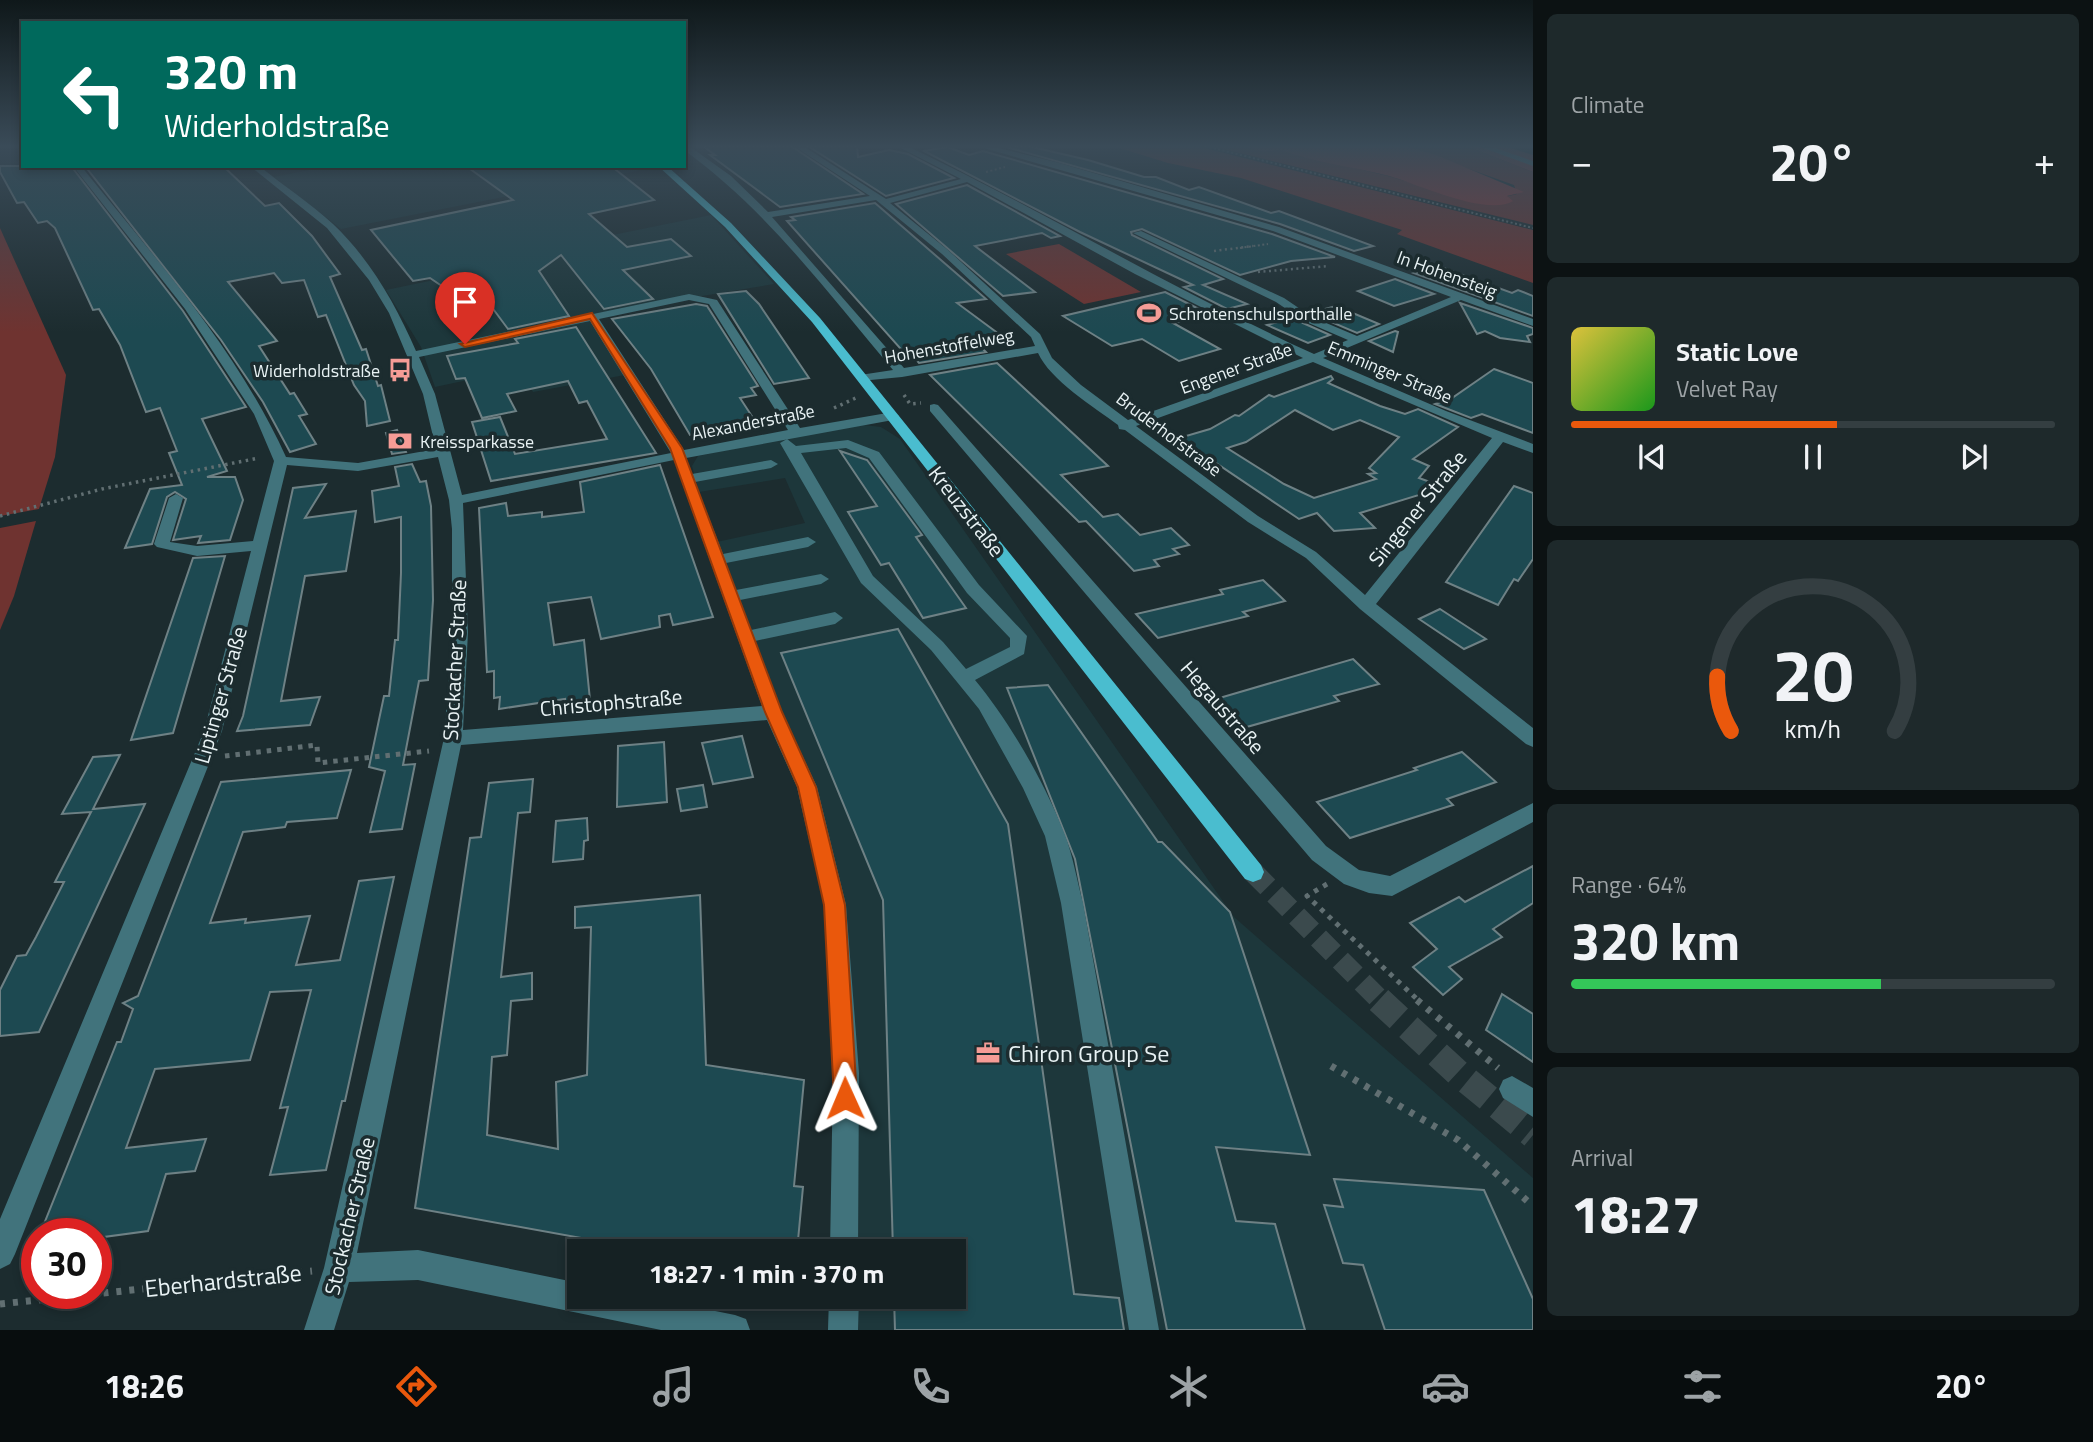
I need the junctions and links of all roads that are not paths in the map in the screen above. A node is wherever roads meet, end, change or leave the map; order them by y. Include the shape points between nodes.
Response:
1 (110, 208) edge
2 (311, 208) edge
3 (710, 208) edge
4 (759, 208) edge
5 (816, 208) edge
6 (892, 208) edge
7 (1022, 208) edge
8 (1204, 208) edge
9 (766, 215) junction
10 (1138, 233) dead end
11 (1462, 296) junction
12 (592, 316) junction
13 (1533, 323) edge
14 (1358, 340) junction
15 (1040, 349) junction
16 (414, 355) junction
17 (1314, 358) junction
18 (902, 373) junction
19 (864, 379) junction
20 (934, 408) dead end
21 (893, 416) junction
22 (1124, 426) junction
23 (796, 432) junction
24 (780, 435) junction
25 (1500, 438) junction
26 (1533, 449) edge
27 (793, 450) junction
28 (442, 452) junction
29 (679, 456) junction
30 (279, 458) junction
31 (771, 464) dead end
32 (687, 479) junction
33 (176, 498) dead end
34 (456, 500) junction
35 (808, 542) dead end
36 (261, 545) junction
37 (717, 560) junction
38 (821, 579) dead end
39 (731, 596) junction
40 (1366, 605) junction
41 (835, 618) dead end
42 (746, 637) junction
43 (963, 678) junction
44 (773, 712) junction
45 (1533, 739) edge
46 (451, 743) junction
47 (1533, 812) edge
48 (1253, 872) tunnel mouth
49 (844, 1239) edge
50 (0, 1254) edge
51 (340, 1268) junction
52 (844, 1309) edge
53 (319, 1330) edge
54 (734, 1330) edge
55 (843, 1330) edge
56 (1144, 1330) edge

1 - 30 street via 188,307 260,414
2 - 16 street, Stockacher Straße via 343,242 394,313
3 - 19 main road, Kreuzstraße via 780,279
4 - 9 street
5 - 9 street
6 - 15 street, Bruderhofstraße via 1031,330
7 - 17 street, Emminger Straße via 1172,290
8 - 11 street, In Hohensteig
9 - 18 street
10 - 14 street, Engener Straße
11 - 13 street, In Hohensteig
11 - 14 street, Engener Straße
12 - 16 street
12 - 23 street via 689,297 710,299
12 - 29 street
14 - 17 street, Engener Straße
15 - 18 street, Hohenstoffelweg
15 - 22 street, Bruderhofstraße via 1066,378
16 - 28 street, Stockacher Straße via 429,394
17 - 22 street, Engener Straße
17 - 25 street, Emminger Straße
18 - 19 street, Hohenstoffelweg
19 - 21 main road, Kreuzstraße
20 - 47 street, Hegaustraße via 1318,853 1343,874 1368,885 1392,886
21 - 23 street, Alexanderstraße
21 - 48 main road, Kreuzstraße
22 - 40 street, Bruderhofstraße via 1311,555
23 - 24 street, Alexanderstraße
24 - 27 street
24 - 29 street, Alexanderstraße
25 - 26 street, Emminger Straße
25 - 40 street, Singener Straße
27 - 43 street via 867,579 937,646
27 - 43 street via 848,444 874,455 973,589 1019,636 1018,650
28 - 30 street via 358,467
28 - 34 street, Stockacher Straße
29 - 32 street
29 - 34 street, Alexanderstraße
30 - 36 street, Liptinger Straße
31 - 32 street
32 - 37 street
33 - 36 street via 162,544 192,550
34 - 46 street, Stockacher Straße via 460,632
35 - 37 street
36 - 50 street, Liptinger Straße via 203,758
37 - 39 street
38 - 39 street
39 - 42 street
40 - 45 street, Bruderhofstraße
41 - 42 street
42 - 44 street
43 - 56 street via 985,704 1055,835 1072,903
44 - 46 street, Christophstraße
44 - 49 street via 807,787 835,905 846,1073
46 - 51 street, Stockacher Straße
51 - 53 street, Stockacher Straße
51 - 54 street via 418,1265
52 - 55 street

